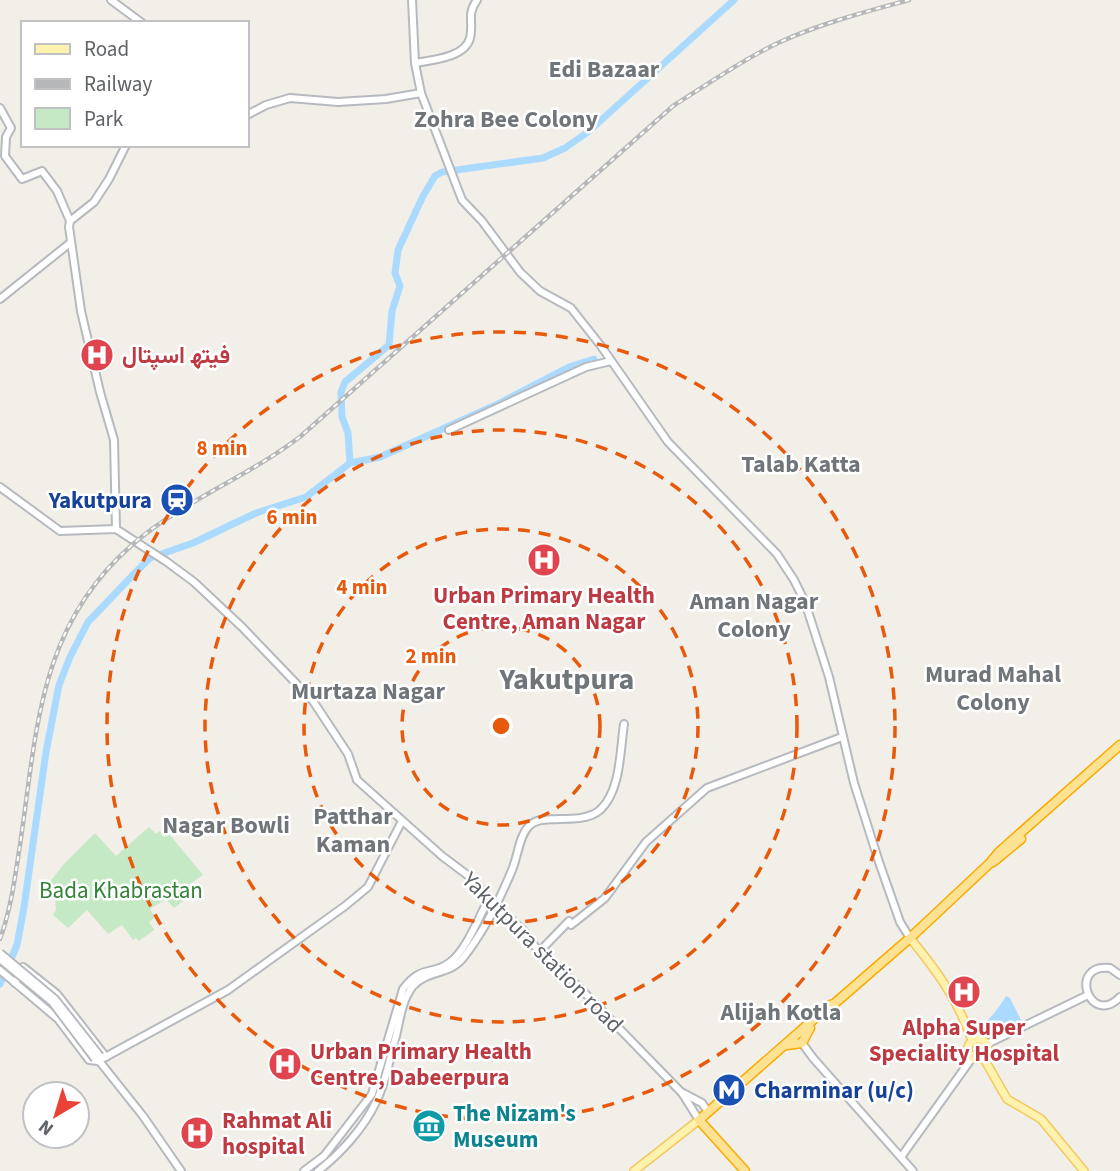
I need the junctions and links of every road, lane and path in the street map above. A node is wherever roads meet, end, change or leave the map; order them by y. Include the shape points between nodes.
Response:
1 (111, 0) edge
2 (412, 0) edge
3 (477, 0) edge
4 (139, 21) edge
5 (415, 63) junction
6 (421, 93) junction
7 (0, 108) edge
8 (248, 114) edge
9 (125, 147) edge
10 (70, 221) junction
11 (71, 243) junction
12 (0, 299) edge
13 (611, 361) junction
14 (449, 430) dead end
15 (0, 487) edge
16 (116, 529) junction
17 (624, 724) dead end
18 (842, 737) junction
19 (1120, 744) edge
20 (1115, 754) edge
21 (402, 821) junction
22 (489, 898) junction
23 (496, 906) junction
24 (485, 915) junction
25 (911, 938) junction
26 (540, 952) junction
27 (0, 953) edge
28 (0, 959) edge
29 (0, 970) edge
30 (432, 972) junction
31 (1120, 975) edge
32 (41, 981) junction
33 (14, 982) junction
34 (50, 988) junction
35 (31, 995) junction
36 (1087, 995) junction
37 (1120, 997) edge
38 (39, 1002) junction
39 (834, 1004) junction
40 (972, 1040) junction
41 (799, 1043) junction
42 (987, 1044) junction
43 (785, 1045) junction
44 (984, 1057) junction
45 (972, 1058) junction
46 (100, 1059) junction
47 (681, 1092) junction
48 (366, 1104) junction
49 (373, 1108) junction
50 (708, 1112) junction
51 (697, 1121) junction
52 (707, 1126) junction
53 (901, 1157) junction
54 (181, 1171) edge
55 (304, 1171) edge
56 (318, 1171) edge
57 (634, 1171) edge
58 (745, 1171) edge
59 (913, 1171) edge
60 (1084, 1171) edge

1 - 4 street
2 - 5 street
3 - 5 street via 471,9 470,39 461,50
5 - 6 street
6 - 8 street via 338,102 290,98
6 - 13 street via 462,200 520,272 540,291 571,308
7 - 10 street via 11,128 5,156 22,179 42,171
9 - 10 street via 94,202
10 - 11 street
11 - 12 street
11 - 16 street via 91,356 114,440
13 - 14 street via 586,367
13 - 18 street via 668,442 789,571 829,677
15 - 16 street via 60,531
16 - 21 street, Yakutpura station road via 194,582 242,627 313,701 348,754 357,780
17 - 23 street via 609,799 598,812 579,818 541,819 530,825
18 - 25 street via 879,862 900,922
18 - 26 street via 706,788 646,842 605,898 571,925 569,922
19 - 20 highway
20 - 25 highway
21 - 22 street, Yakutpura station road
21 - 46 street via 362,892 228,990
22 - 23 street, Yakutpura station road
22 - 24 street
23 - 24 street
23 - 26 street, Yakutpura station road
24 - 30 street via 448,971
25 - 39 highway
25 - 40 main road via 952,993
26 - 47 street, Yakutpura station road
27 - 46 street, bridge via 55,999
28 - 46 street, bridge via 52,1002
29 - 33 street
30 - 48 street via 415,976 403,989 376,1085
30 - 49 street via 417,982 406,999
31 - 36 street via 1110,968 1097,969 1088,977
32 - 33 street via 23,967
32 - 34 street
32 - 35 street
33 - 35 street
34 - 38 street
34 - 46 street
35 - 38 street
36 - 37 street via 1105,1005
36 - 42 street
38 - 46 street via 89,1060
39 - 41 highway
39 - 43 highway
40 - 42 main road
40 - 45 main road via 967,1047
41 - 43 highway
41 - 53 street
42 - 44 main road
43 - 50 highway
44 - 45 main road
44 - 60 main road via 1007,1099 1041,1119
45 - 53 street
46 - 54 street
47 - 50 street, Yakutpura station road via 702,1102
47 - 51 street
48 - 49 street
48 - 55 street via 324,1156
49 - 56 street via 335,1157
50 - 51 highway
50 - 52 highway
51 - 52 highway
51 - 57 main road
52 - 58 highway
53 - 59 street

